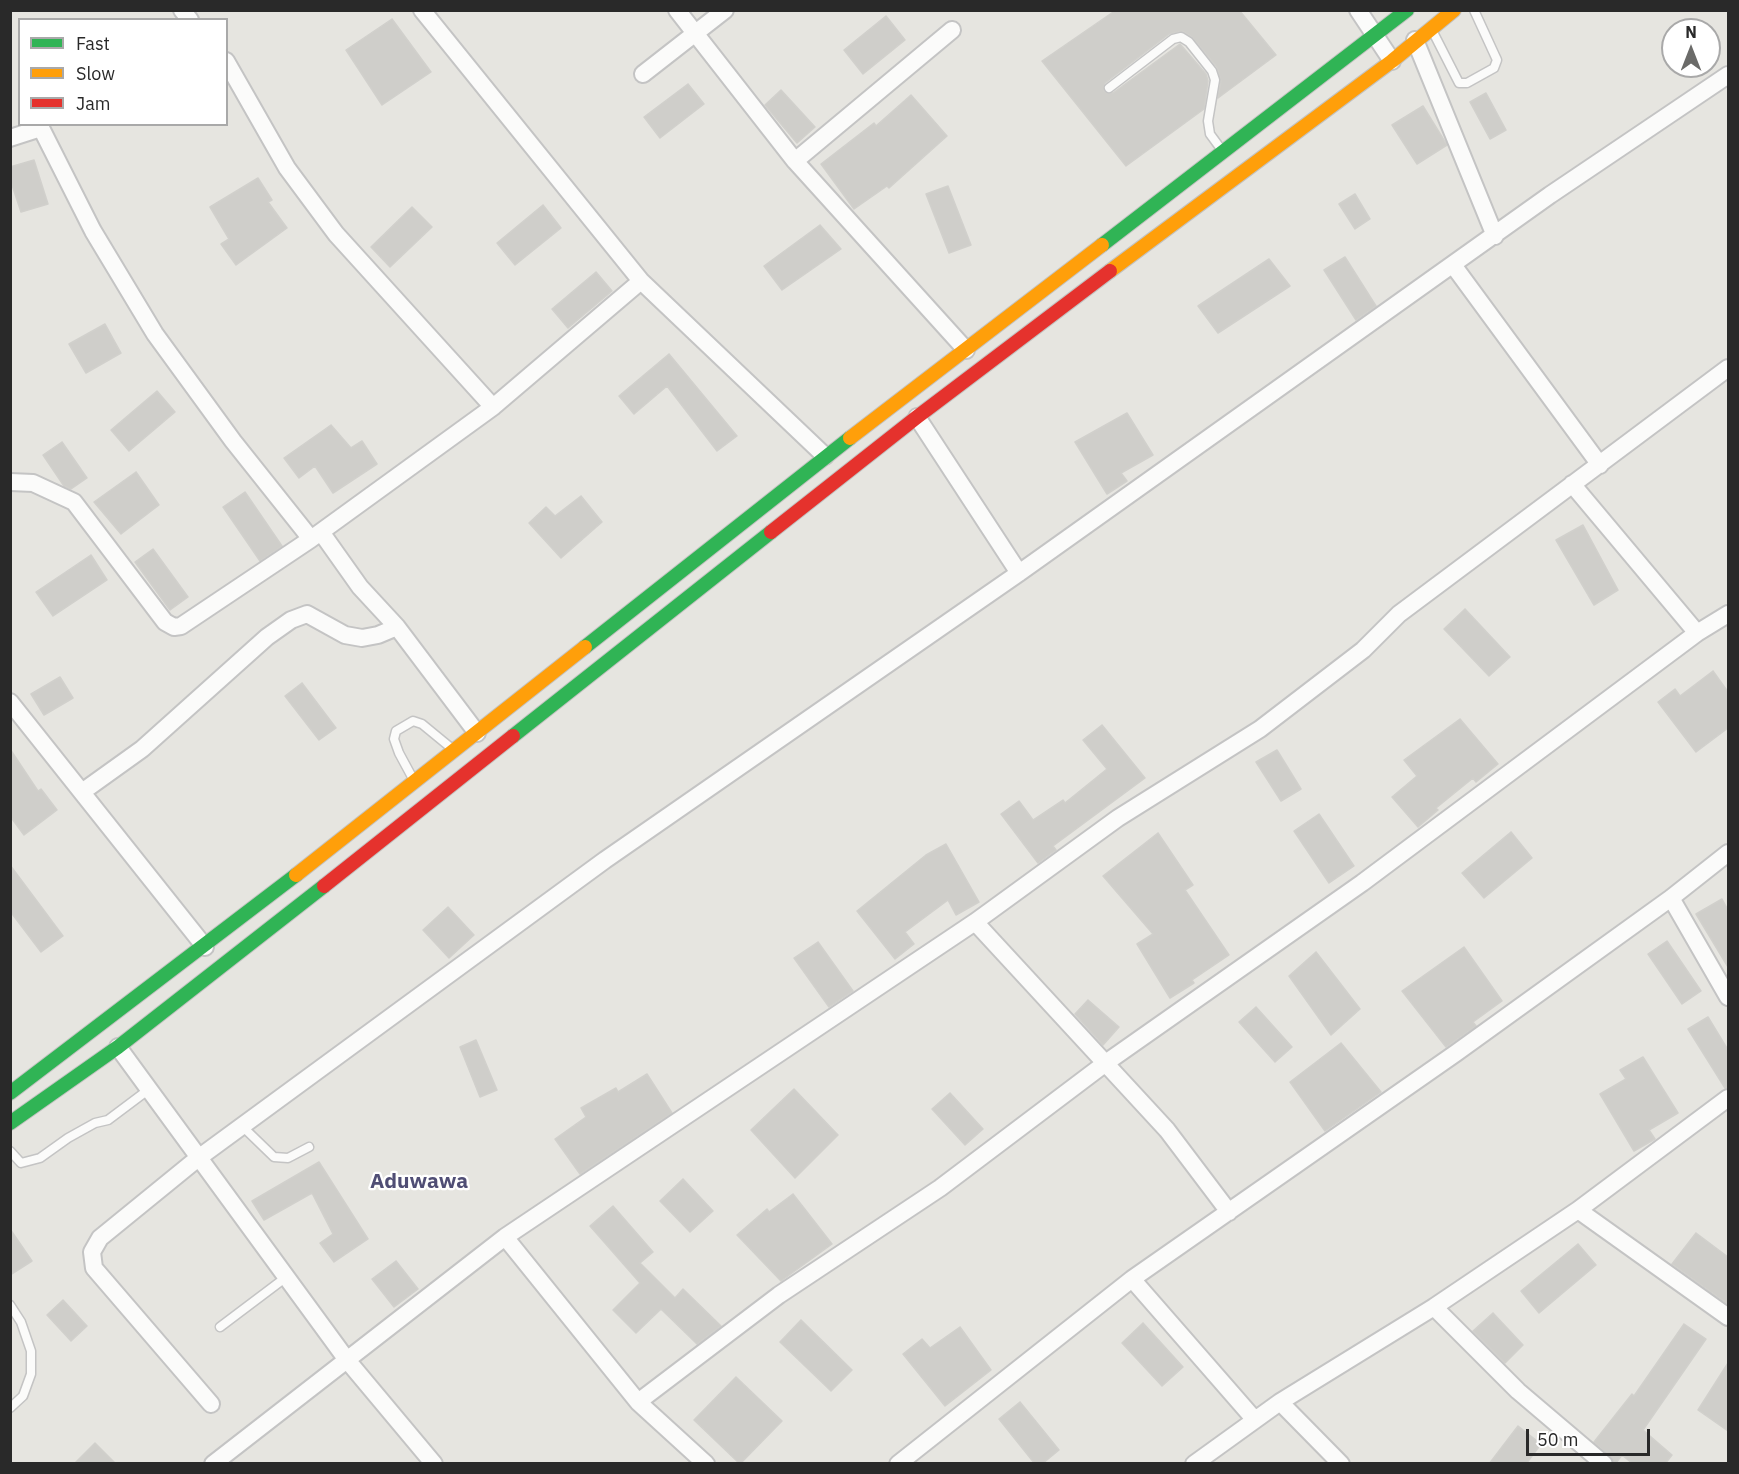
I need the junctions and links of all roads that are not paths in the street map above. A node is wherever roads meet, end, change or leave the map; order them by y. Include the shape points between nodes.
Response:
1 (422, 10) edge
2 (677, 10) edge
3 (725, 10) edge
4 (1358, 10) edge
5 (1407, 10) edge
6 (1454, 10) edge
7 (1474, 10) edge
8 (1431, 28) junction
9 (952, 30) dead end
10 (694, 33) junction
11 (1375, 35) junction
12 (1415, 40) junction
13 (1392, 61) junction
14 (228, 65) edge
15 (643, 74) dead end
16 (1728, 75) edge
17 (1109, 88) dead end
18 (46, 126) edge
19 (10, 138) edge
20 (1224, 152) junction
21 (795, 161) junction
22 (1495, 236) junction
23 (1453, 266) junction
24 (641, 281) junction
25 (966, 350) junction
26 (1728, 368) edge
27 (493, 407) junction
28 (916, 417) junction
29 (825, 456) junction
30 (1600, 465) junction
31 (10, 482) edge
32 (1572, 484) junction
33 (316, 535) junction
34 (1019, 573) junction
35 (1728, 614) edge
36 (397, 627) junction
37 (1697, 633) junction
38 (10, 702) edge
39 (477, 733) junction
40 (454, 751) junction
41 (415, 782) junction
42 (82, 792) junction
43 (1728, 853) edge
44 (1671, 898) junction
45 (975, 922) junction
46 (205, 947) junction
47 (1728, 997) edge
48 (118, 1047) junction
49 (1107, 1062) junction
50 (148, 1090) junction
51 (10, 1093) edge
52 (1728, 1098) edge
53 (10, 1123) edge
54 (243, 1127) junction
55 (309, 1147) dead end
56 (10, 1151) edge
57 (197, 1159) junction
58 (1578, 1210) junction
59 (1229, 1212) junction
60 (505, 1237) junction
61 (285, 1278) junction
62 (1132, 1279) junction
63 (10, 1305) edge
64 (1434, 1307) junction
65 (1728, 1317) edge
66 (220, 1327) dead end
67 (347, 1360) junction
68 (638, 1402) junction
69 (1280, 1402) junction
70 (211, 1404) dead end
71 (10, 1408) edge
72 (1255, 1420) junction
73 (213, 1464) edge
74 (434, 1464) edge
75 (706, 1464) edge
76 (898, 1464) edge
77 (1194, 1464) edge
78 (1341, 1464) edge
79 (1604, 1464) edge

1 - 24 street
2 - 10 street
3 - 10 street
4 - 11 street
5 - 11 highway
6 - 8 highway
7 - 8 lane via 1497,60 1494,68 1467,83 1455,80
8 - 12 highway
9 - 21 street
10 - 15 street
10 - 21 street
11 - 13 street
11 - 20 highway
12 - 13 highway
12 - 22 street
13 - 28 highway
14 - 27 street via 287,168 336,234
16 - 22 street
17 - 20 lane via 1181,37 1212,71 1215,80 1209,134
18 - 19 street
18 - 33 street via 93,231 155,334 233,441
20 - 25 highway
21 - 25 street
22 - 23 street
23 - 30 street
23 - 34 street
24 - 27 street
24 - 29 street
25 - 29 highway
26 - 30 street
27 - 33 street
28 - 34 street
28 - 48 highway
29 - 39 highway
30 - 32 street
31 - 33 street via 33,483 74,502 165,622 174,627 189,622
32 - 37 street
32 - 45 street via 1399,614 1363,650 1260,729 1118,819
33 - 36 street
34 - 54 street via 605,860
35 - 37 street
36 - 39 street
36 - 42 street via 362,638 345,635 307,614 291,620 142,749
37 - 49 street via 1362,883
38 - 42 street
39 - 40 highway
40 - 41 highway
40 - 41 lane via 422,724 413,721 396,731 394,739 399,753
41 - 46 highway
42 - 46 street
43 - 44 street
44 - 47 street
44 - 59 street
45 - 49 street
45 - 60 street
46 - 51 highway
48 - 50 street
48 - 53 highway
49 - 59 street via 1193,1162
49 - 68 street via 940,1188 779,1295
50 - 56 lane via 108,1120 68,1138 40,1158 21,1163
50 - 57 street
52 - 58 street
54 - 55 lane via 274,1157 288,1158
54 - 57 street
57 - 61 street
57 - 70 street via 100,1238 92,1252 93,1268
58 - 64 street
58 - 65 street
59 - 62 street
60 - 67 street
60 - 68 street
61 - 66 lane
61 - 67 street
62 - 72 street
62 - 76 street
63 - 71 lane via 31,1351 31,1374 23,1396
64 - 69 street
64 - 79 street via 1518,1391
67 - 73 street
67 - 74 street
68 - 75 street
69 - 72 street
69 - 78 street
72 - 77 street

